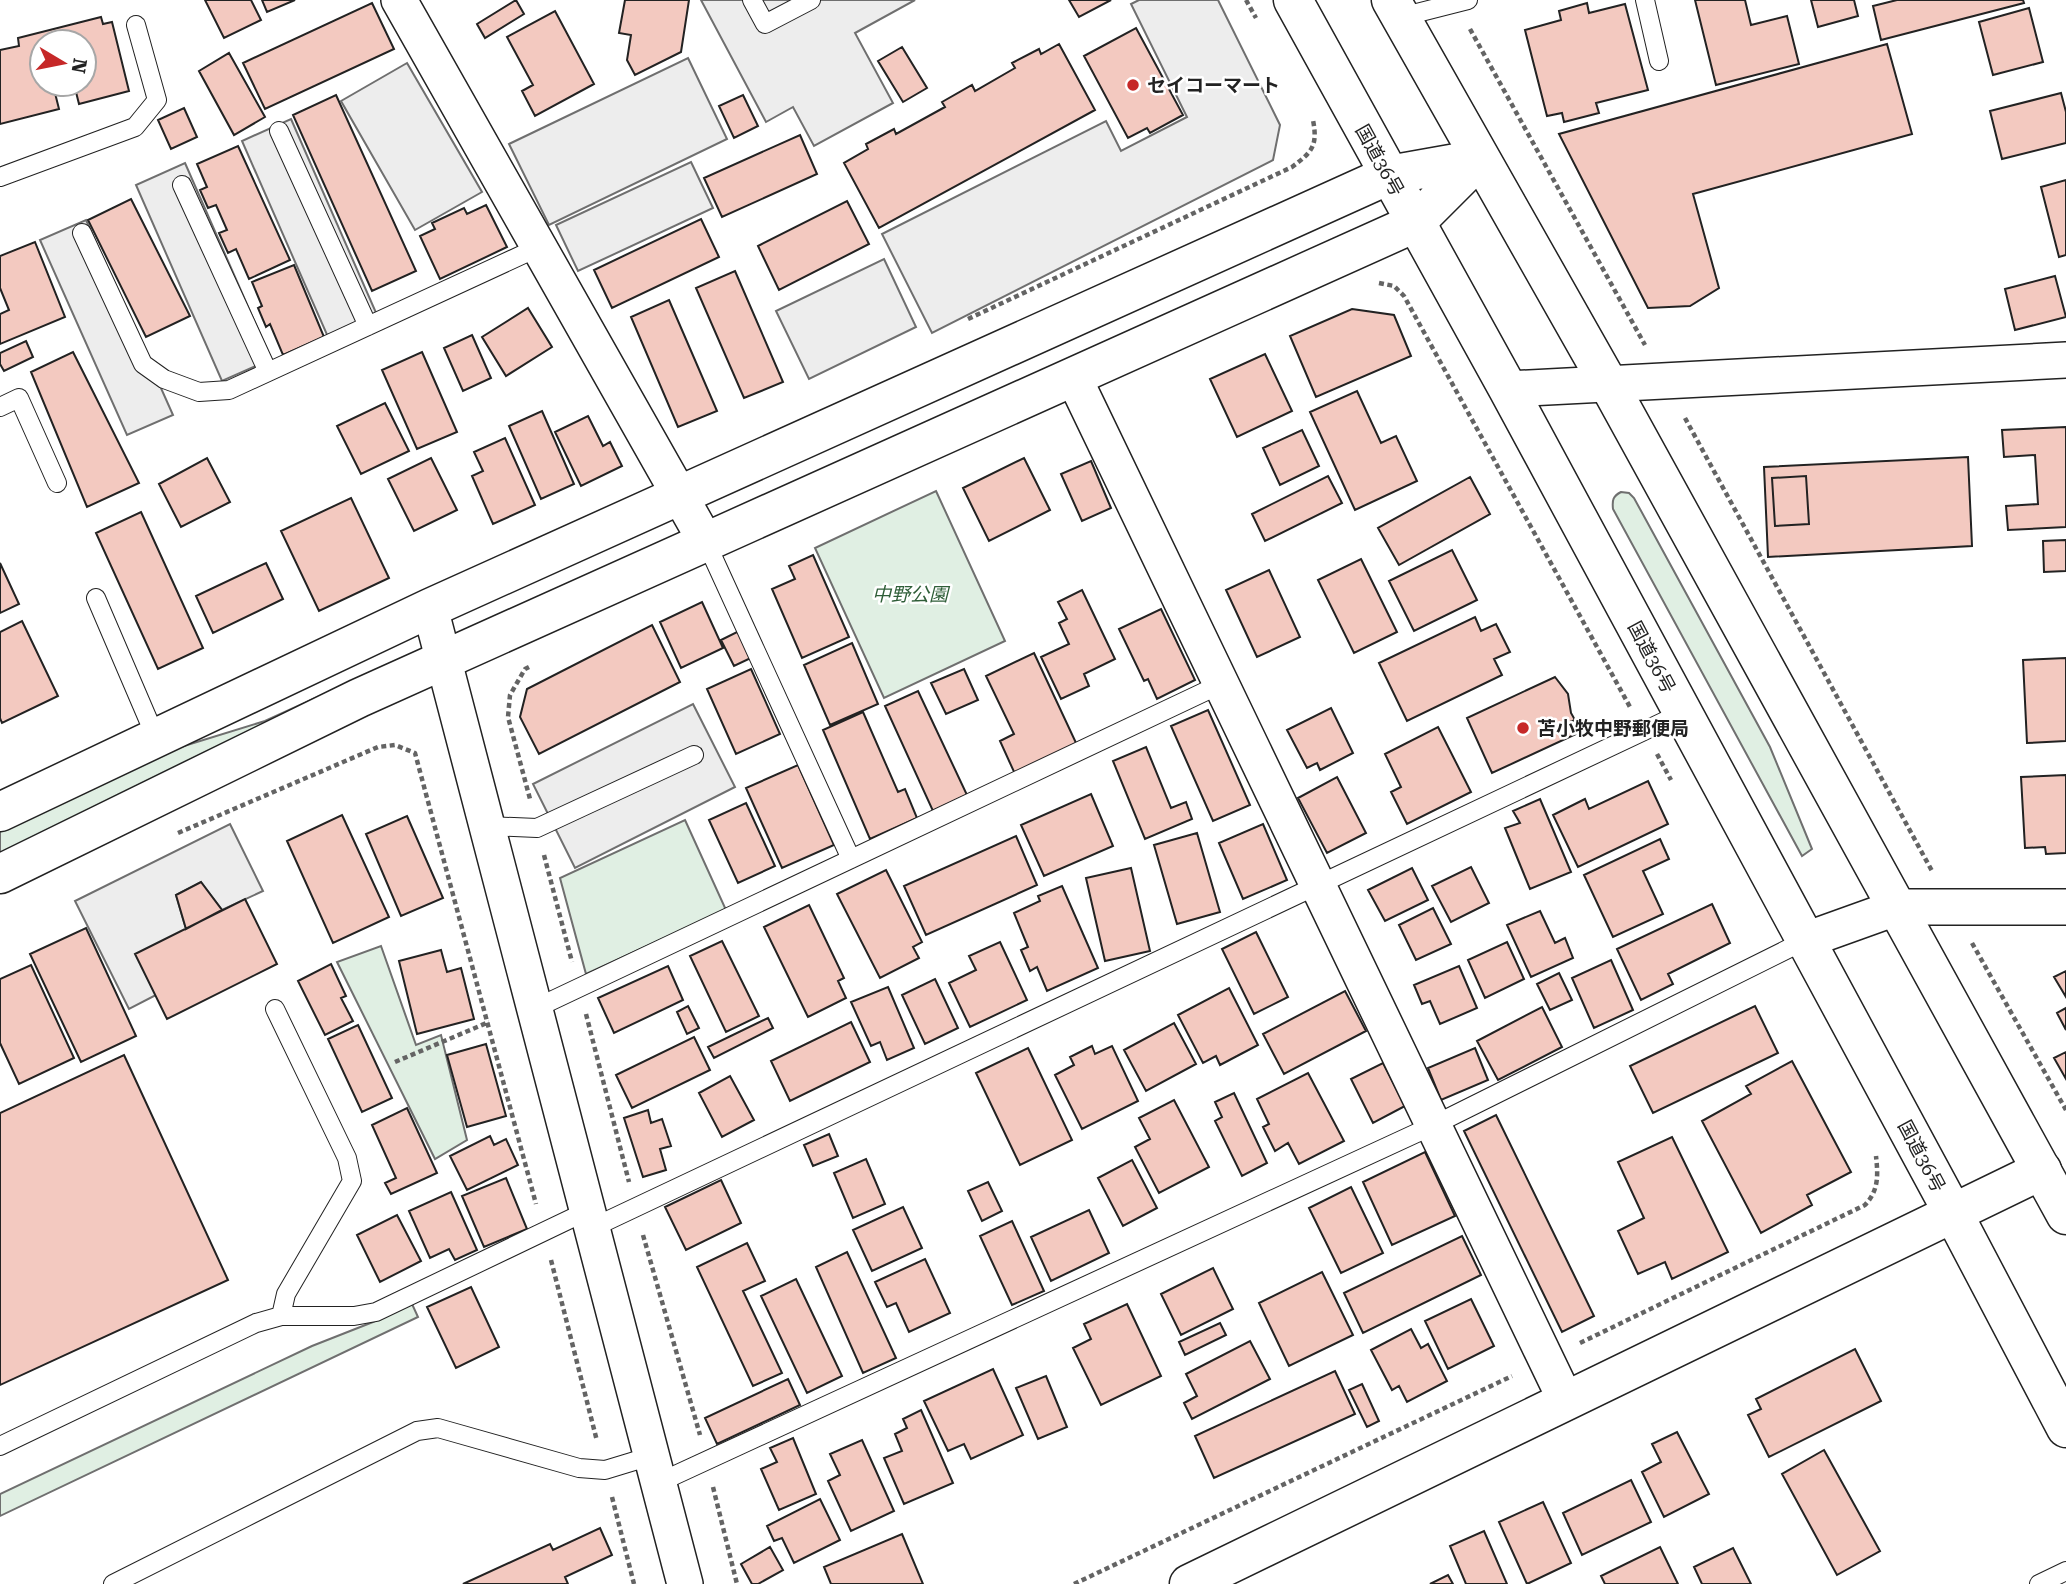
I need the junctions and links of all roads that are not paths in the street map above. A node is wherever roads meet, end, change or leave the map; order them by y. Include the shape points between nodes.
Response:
1 (399, 0) edge
2 (752, 0) edge
3 (811, 0) edge
4 (1293, 0) edge
5 (1645, 0) edge
6 (1462, 1) edge
7 (1396, 8) edge
8 (136, 25) dead end
9 (1659, 61) dead end
10 (279, 131) dead end
11 (1479, 159) junction
12 (1389, 175) junction
13 (0, 177) edge
14 (182, 184) dead end
15 (1415, 223) junction
16 (82, 233) dead end
17 (539, 247) junction
18 (368, 326) junction
19 (2066, 360) edge
20 (268, 372) junction
21 (1073, 376) junction
22 (1608, 383) junction
23 (1508, 389) junction
24 (0, 407) edge
25 (57, 483) dead end
26 (680, 496) junction
27 (706, 542) junction
28 (96, 598) dead end
29 (430, 608) junction
30 (443, 660) junction
31 (1221, 684) junction
32 (1682, 713) junction
33 (156, 738) junction
34 (694, 755) dead end
35 (0, 812) edge
36 (487, 826) junction
37 (851, 859) junction
38 (0, 874) edge
39 (1319, 886) junction
40 (1898, 907) junction
41 (2066, 907) edge
42 (1806, 940) junction
43 (275, 1009) dead end
44 (534, 1009) junction
45 (1433, 1125) junction
46 (2042, 1170) junction
47 (1953, 1213) junction
48 (2066, 1214) edge
49 (589, 1220) junction
50 (281, 1316) junction
51 (1566, 1401) junction
52 (2066, 1428) edge
53 (0, 1446) edge
54 (655, 1469) junction
55 (2066, 1571) edge
56 (113, 1584) edge
57 (685, 1584) edge
58 (1189, 1584) edge
59 (2039, 1584) edge

1 - 17 street
2 - 3 lane via 765,24
4 - 12 main road, 国道36号
5 - 9 lane
6 - 7 lane
7 - 11 main road
8 - 13 lane via 157,100 135,127
10 - 18 lane
11 - 12 main road
11 - 15 main road
11 - 22 main road
12 - 15 main road, 国道36号
12 - 26 main road
14 - 20 lane
15 - 21 main road
15 - 23 main road, 国道36号
16 - 20 lane via 143,363 164,379 199,392 229,390
17 - 18 lane
17 - 26 street
18 - 20 lane
19 - 22 street
21 - 27 main road
21 - 31 street
22 - 23 street
22 - 40 main road
23 - 32 main road, 国道36号
24 - 25 lane via 19,398
26 - 27 street
26 - 29 main road
27 - 30 main road
27 - 37 lane
28 - 33 lane
29 - 30 street
29 - 33 main road
30 - 36 street
30 - 38 main road
31 - 37 lane
31 - 39 street
32 - 39 lane
32 - 42 main road, 国道36号
33 - 35 main road
34 - 36 lane via 537,828
36 - 44 street
37 - 44 lane
39 - 45 street
39 - 49 lane
40 - 41 street
40 - 42 street
40 - 46 main road
42 - 45 lane
42 - 47 main road, 国道36号
43 - 50 lane via 347,1158 352,1181 286,1294
44 - 49 street
45 - 51 street
45 - 54 lane
46 - 47 main road
46 - 48 main road
47 - 51 main road
47 - 52 main road, 国道36号
49 - 50 lane via 544,1232 376,1312
49 - 54 street
50 - 53 lane via 256,1323
51 - 58 main road
54 - 56 lane via 579,1468 438,1428 417,1431
54 - 57 street
55 - 59 lane

